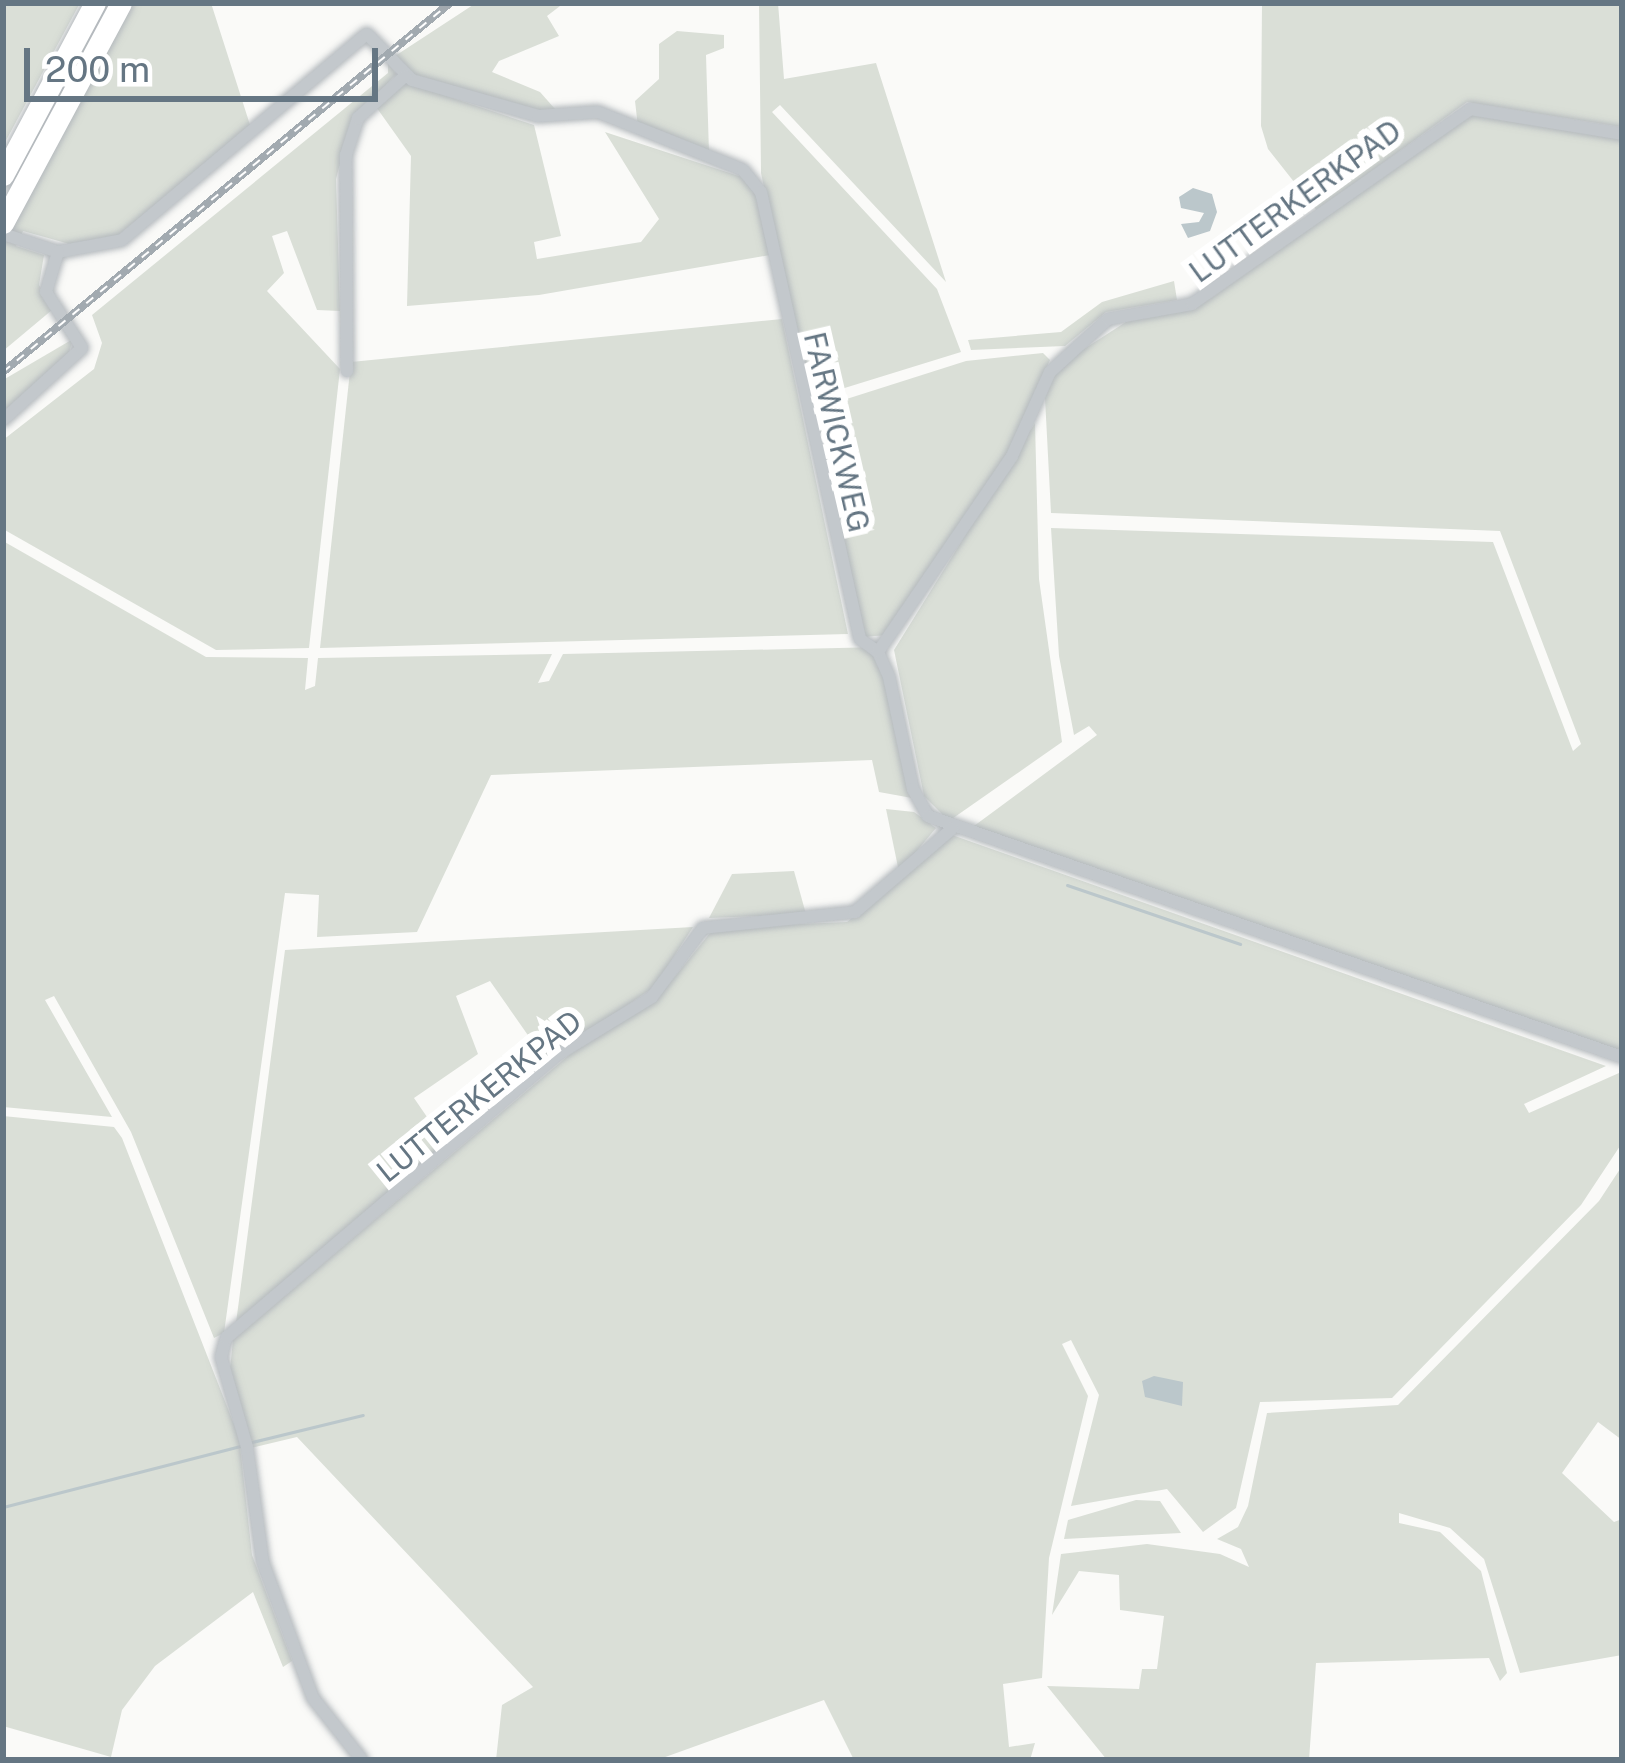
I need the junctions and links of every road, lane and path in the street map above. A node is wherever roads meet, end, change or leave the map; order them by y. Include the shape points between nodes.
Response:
1 (94, 3) edge
2 (121, 3) edge
3 (405, 76) junction
4 (1622, 134) edge
5 (3, 175) edge
6 (3, 223) edge
7 (3, 234) edge
8 (58, 252) junction
9 (346, 370) dead end
10 (3, 420) edge
11 (878, 652) junction
12 (952, 829) junction
13 (1622, 1057) edge
14 (362, 1760) edge

1 - 5 highway
2 - 6 highway
3 - 8 street, FARWICKWEG via 377,39 362,36 132,233 102,249
3 - 9 street via 358,118 346,154
3 - 11 street, FARWICKWEG via 521,112 598,112 753,176 860,639
4 - 11 street, LUTTERKERKPAD via 1471,109 1192,304 1108,319 1050,372 1012,456
7 - 8 street, FARWICKWEG
8 - 10 street via 44,285 82,348
11 - 12 street, FARWICKWEG via 917,801
12 - 13 street, FARWICKWEG
12 - 14 street, LUTTERKERKPAD via 855,912 703,928 652,997 559,1054 226,1338 221,1357 247,1447 263,1563 314,1698

